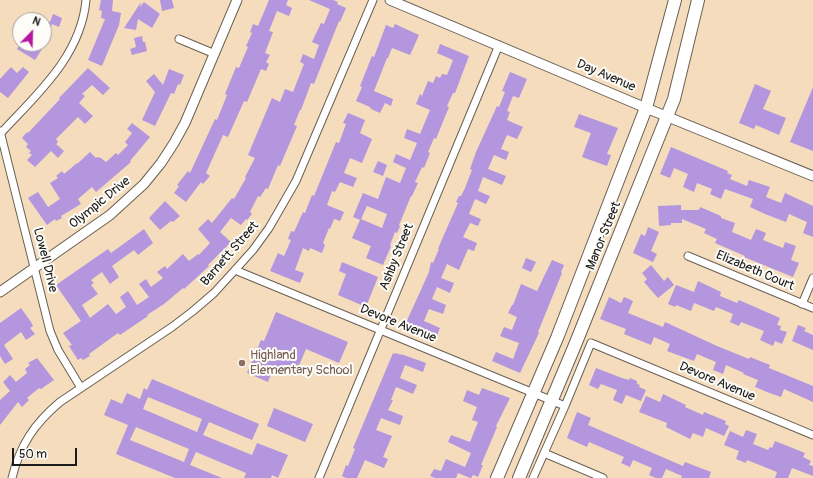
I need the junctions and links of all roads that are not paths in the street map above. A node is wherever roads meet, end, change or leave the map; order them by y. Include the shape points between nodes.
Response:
1 (86, 0) edge
2 (237, 0) edge
3 (373, 0) edge
4 (390, 0) edge
5 (675, 0) edge
6 (698, 0) edge
7 (179, 39) dead end
8 (499, 45) junction
9 (215, 54) junction
10 (646, 108) junction
11 (667, 116) junction
12 (0, 132) edge
13 (813, 176) edge
14 (688, 256) dead end
15 (34, 269) junction
16 (235, 270) junction
17 (813, 278) edge
18 (0, 292) edge
19 (802, 304) junction
20 (813, 308) edge
21 (380, 329) junction
22 (81, 388) junction
23 (533, 393) junction
24 (552, 401) junction
25 (565, 406) junction
26 (813, 435) edge
27 (544, 453) junction
28 (12, 478) edge
29 (319, 478) edge
30 (497, 478) edge
31 (520, 478) edge
32 (533, 478) edge
33 (603, 478) edge

1 - 12 street via 82,24 68,55 57,71
2 - 9 street, Olympic Drive
3 - 16 street, Barnett Street via 296,181 269,228
4 - 8 street, Day Avenue
5 - 10 main road, Manor Street
6 - 11 main road, Manor Street via 674,99
7 - 9 street
8 - 10 street, Day Avenue
8 - 21 street, Ashby Street
9 - 15 street, Olympic Drive via 185,123 161,163 144,184 110,215
10 - 11 street, Day Avenue
10 - 23 main road, Manor Street via 557,338
11 - 13 street, Day Avenue
11 - 24 main road, Manor Street
12 - 15 street, Lowell Drive
14 - 19 street, Elizabeth Court
15 - 18 street, Olympic Drive
15 - 22 street, Lowell Drive via 50,331 58,350
16 - 21 street, Devore Avenue
16 - 22 street, Barnett Street via 193,311
17 - 19 street
19 - 20 street, Elizabeth Court
21 - 23 street, Devore Avenue
21 - 29 street, Ashby Street
22 - 28 street, Barnett Street via 60,402 37,423 21,450
23 - 24 street, Devore Avenue
23 - 30 main road, Manor Street
24 - 25 street, Devore Avenue
24 - 31 main road, Manor Street
25 - 26 street, Devore Avenue via 591,343
25 - 27 street
27 - 32 street
27 - 33 street

